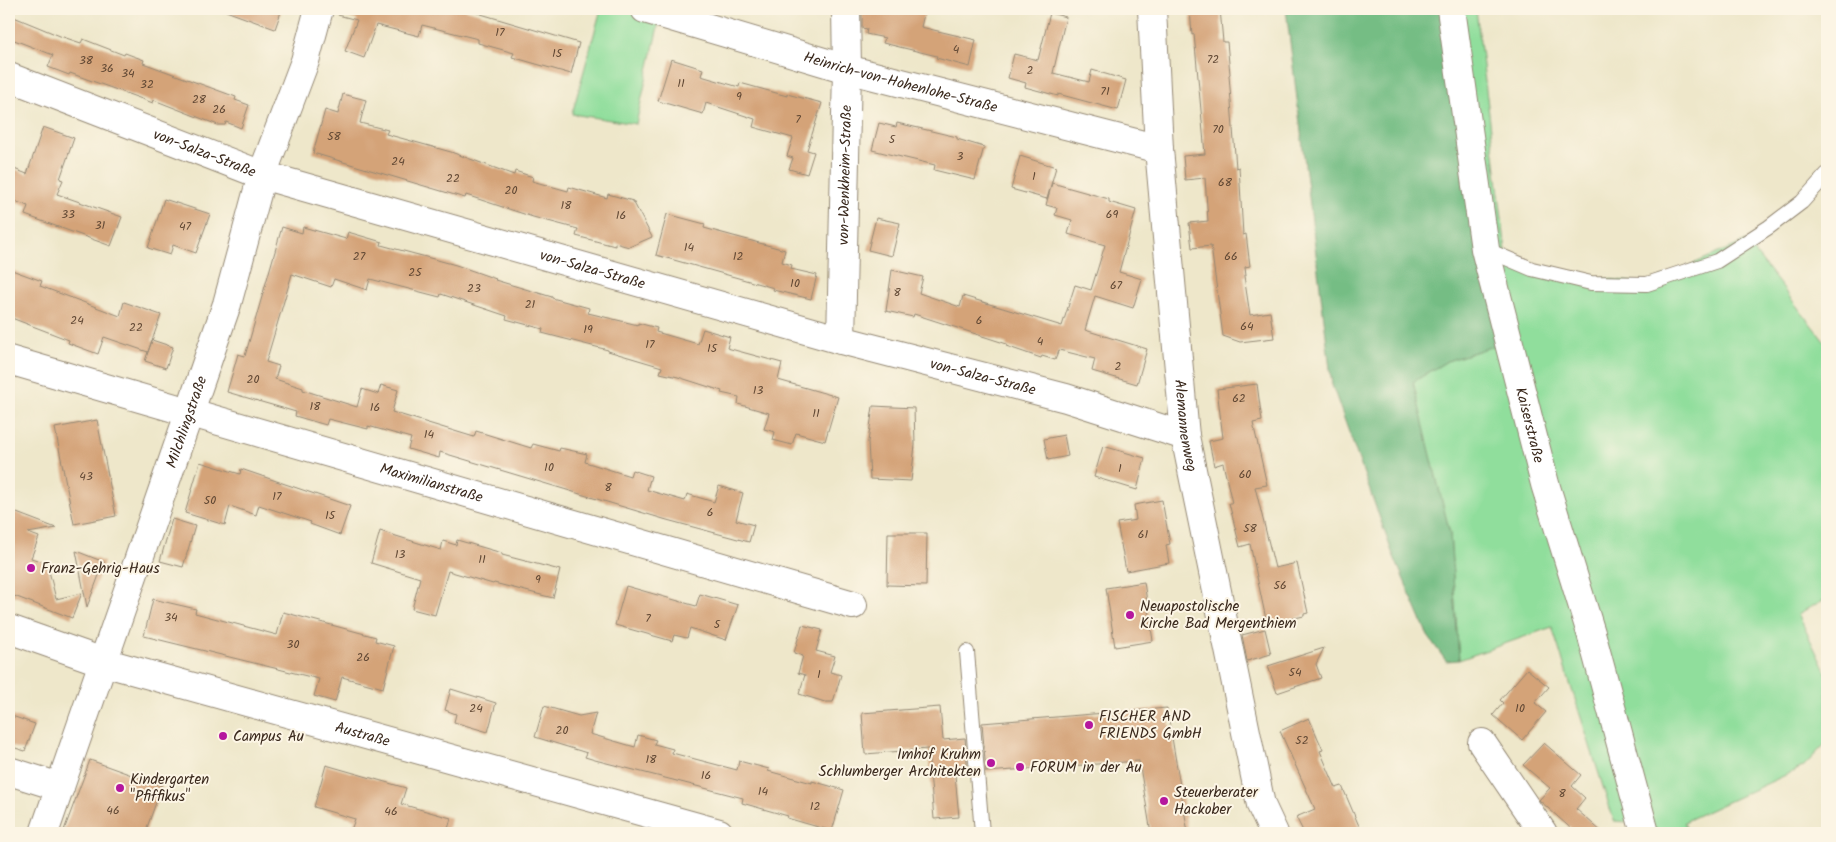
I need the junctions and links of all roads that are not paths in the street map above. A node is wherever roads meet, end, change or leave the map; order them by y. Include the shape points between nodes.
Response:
1 (319, 9) edge
2 (645, 9) edge
3 (846, 9) edge
4 (1152, 9) edge
5 (1451, 9) edge
6 (847, 69) junction
7 (9, 78) edge
8 (1159, 149) junction
9 (1827, 174) edge
10 (262, 175) junction
11 (1485, 249) junction
12 (842, 340) junction
13 (9, 360) edge
14 (189, 412) junction
15 (1185, 436) junction
16 (853, 605) dead end
17 (9, 629) edge
18 (967, 652) dead end
19 (103, 662) junction
20 (1482, 743) dead end
21 (9, 771) edge
22 (60, 787) junction
23 (44, 833) edge
24 (719, 833) edge
25 (982, 833) edge
26 (1274, 833) edge
27 (1543, 833) edge
28 (1645, 833) edge

1 - 10 street, Milchlingstraße via 305,61
2 - 6 street, Heinrich-von-Hohenlohe-Straße
3 - 6 street, von-Wenkheim-Straße
4 - 8 street, Alemannenweg
5 - 11 street, Kaiserstraße
6 - 8 street, Heinrich-von-Hohenlohe-Straße
6 - 12 street, von-Wenkheim-Straße
7 - 10 street, von-Salza-Straße
8 - 15 street, Alemannenweg
9 - 11 lane via 1802,202 1717,261 1648,284 1591,283 1532,269
10 - 12 street, von-Salza-Straße
10 - 14 street, Milchlingstraße via 227,304
11 - 28 street, Kaiserstraße via 1545,484
12 - 15 street, von-Salza-Straße via 1066,398
13 - 14 street, Maximilianstraße
14 - 16 street, Maximilianstraße
14 - 19 street, Milchlingstraße
15 - 26 street, Alemannenweg via 1261,805
17 - 19 street, Austraße
18 - 25 lane
19 - 22 street, Milchlingstraße
19 - 24 street, Austraße
20 - 27 street
21 - 22 street
22 - 23 street, Milchlingstraße

